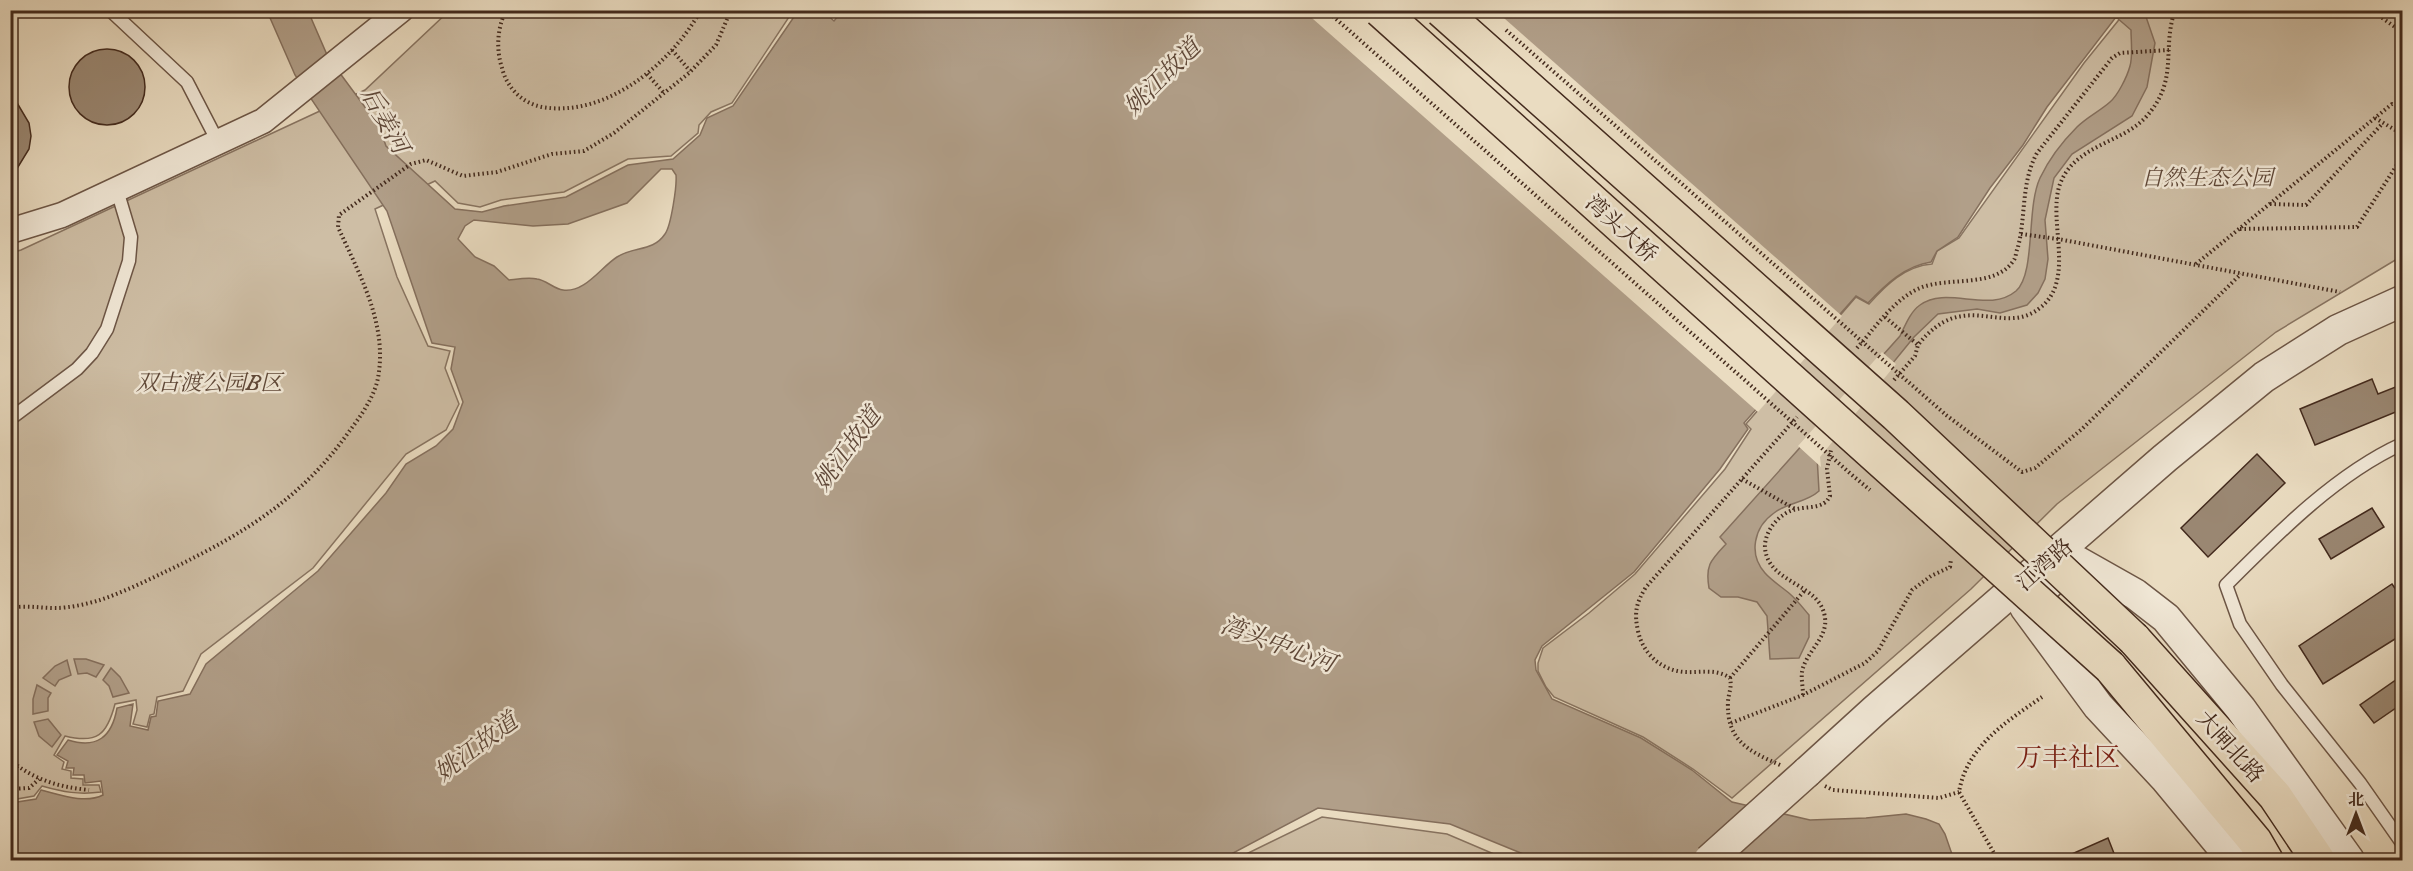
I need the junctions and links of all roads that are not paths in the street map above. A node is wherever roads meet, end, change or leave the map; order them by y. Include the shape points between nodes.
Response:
1 (110, 10) edge
2 (1380, 10) edge
3 (1441, 10) edge
4 (394, 16) edge
5 (218, 142) junction
6 (117, 190) junction
7 (10, 231) edge
8 (2403, 301) edge
9 (10, 419) edge
10 (2403, 444) edge
11 (2134, 639) joint
12 (2110, 667) joint
13 (2403, 843) edge
14 (1710, 861) edge
15 (2233, 861) edge
16 (2266, 861) edge
17 (2318, 861) edge
18 (2349, 861) edge

1 - 5 lane via 187,82
2 - 12 main road, 湾头大桥, bridge via 1852,454
3 - 11 main road, 湾头大桥, bridge via 1896,415
4 - 5 street via 262,122
5 - 6 street
6 - 7 street via 62,215
6 - 9 lane via 131,237 129,261 107,329 77,369
8 - 14 street, 江湾路, bridge via 2338,330 2264,377 1875,710
10 - 13 lane via 2377,456 2309,507 2226,585 2246,633
11 - 17 main road, 大闸北路 via 2276,796
12 - 16 main road, 大闸北路 via 2255,842
15 - 18 street via 2165,778 2098,706 2025,607 2073,559 2135,594 2166,618 2241,709

